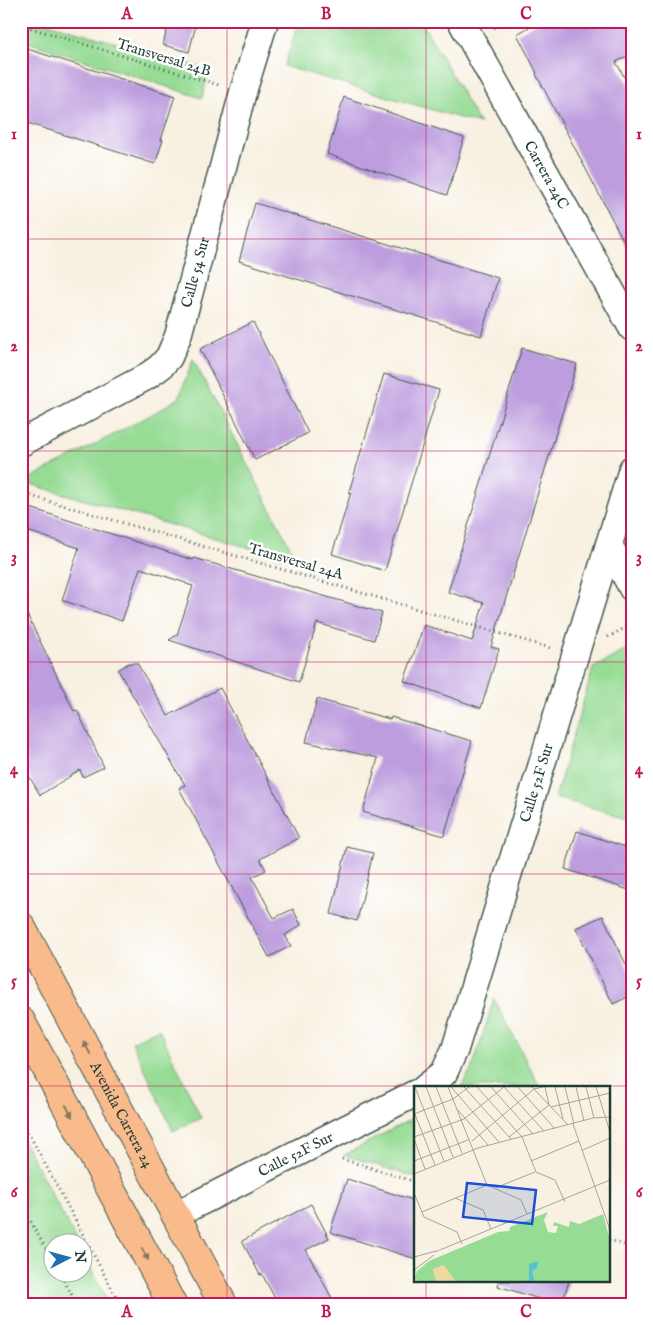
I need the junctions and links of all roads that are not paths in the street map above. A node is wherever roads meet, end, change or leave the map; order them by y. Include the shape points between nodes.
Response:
1 (265, 21) edge
2 (461, 21) edge
3 (632, 328) edge
4 (21, 443) edge
5 (629, 459) edge
6 (609, 545) junction
7 (632, 588) edge
8 (21, 926) edge
9 (21, 1021) edge
10 (428, 1086) edge
11 (414, 1094) edge
12 (175, 1214) junction
13 (172, 1304) edge
14 (223, 1304) edge

1 - 4 street, Calle 54 Sur via 191,291 169,356 146,376
2 - 3 street, Carrera 24C
5 - 6 street, Calle 52F Sur
6 - 7 street
6 - 10 street, Calle 52F Sur via 455,1049 444,1073
12 -> 8 main road, Avenida Carrera 24
9 -> 13 main road
11 - 12 street, Calle 52F Sur
12 - 14 main road, Avenida Carrera 24

